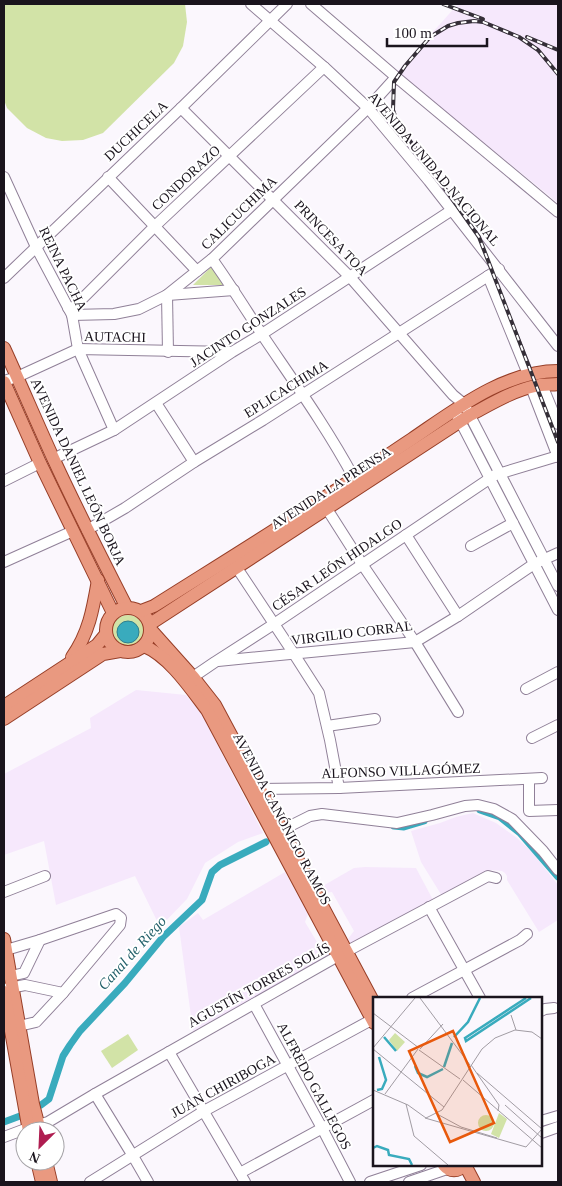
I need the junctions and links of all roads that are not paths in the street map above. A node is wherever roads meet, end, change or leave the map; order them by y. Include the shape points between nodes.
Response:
1 (251, 4) edge
2 (287, 4) edge
3 (311, 4) edge
4 (270, 20) junction
5 (324, 67) junction
6 (396, 77) junction
7 (181, 108) junction
8 (368, 108) junction
9 (229, 156) junction
10 (4, 177) edge
11 (108, 177) junction
12 (274, 200) junction
13 (452, 210) junction
14 (558, 212) edge
15 (155, 226) junction
16 (36, 247) junction
17 (212, 259) junction
18 (499, 269) junction
19 (197, 271) junction
20 (488, 276) junction
21 (350, 277) junction
22 (4, 278) edge
23 (234, 290) junction
24 (167, 296) junction
25 (70, 312) junction
26 (399, 333) junction
27 (262, 334) junction
28 (558, 346) edge
29 (4, 348) edge
30 (78, 349) junction
31 (168, 352) junction
32 (232, 352) junction
33 (557, 369) edge
34 (18, 377) junction
35 (4, 381) edge
36 (534, 382) junction
37 (558, 384) edge
38 (303, 394) junction
39 (156, 403) junction
40 (462, 413) junction
41 (558, 424) edge
42 (114, 430) junction
43 (558, 456) edge
44 (53, 459) junction
45 (194, 462) junction
46 (40, 463) junction
47 (495, 476) junction
48 (354, 478) junction
49 (4, 481) edge
50 (327, 509) junction
51 (513, 523) junction
52 (87, 530) junction
53 (73, 531) junction
54 (406, 535) junction
55 (471, 546) dead end
56 (558, 553) edge
57 (545, 559) junction
58 (4, 562) edge
59 (362, 564) junction
60 (534, 564) junction
61 (237, 568) junction
62 (98, 580) junction
63 (558, 586) edge
64 (127, 608) junction
65 (558, 610) edge
66 (141, 611) junction
67 (113, 613) junction
68 (458, 616) junction
69 (274, 624) junction
70 (151, 627) junction
71 (106, 634) junction
72 (415, 642) junction
73 (144, 646) junction
74 (120, 650) junction
75 (294, 654) junction
76 (215, 662) junction
77 (68, 664) junction
78 (558, 672) edge
79 (194, 677) junction
80 (526, 689) dead end
81 (4, 706) edge
82 (458, 712) dead end
83 (4, 718) edge
84 (375, 719) dead end
85 (558, 725) edge
86 (327, 726) junction
87 (532, 738) dead end
88 (542, 778) dead end
89 (529, 779) junction
90 (339, 788) junction
91 (260, 789) junction
92 (558, 810) edge
93 (282, 830) junction
94 (558, 870) edge
95 (45, 876) dead end
96 (496, 878) dead end
97 (4, 892) edge
98 (429, 907) junction
99 (527, 934) dead end
100 (40, 940) junction
101 (5, 944) edge
102 (343, 954) junction
103 (464, 970) junction
104 (8, 986) edge
105 (63, 993) junction
106 (414, 997) edge
107 (479, 997) edge
108 (373, 1001) edge
109 (254, 1004) junction
110 (554, 1008) dead end
111 (542, 1010) edge
112 (373, 1019) edge
113 (373, 1022) edge
114 (19, 1026) junction
115 (169, 1052) junction
116 (288, 1066) junction
117 (95, 1094) junction
118 (373, 1101) edge
119 (204, 1111) junction
120 (558, 1116) edge
121 (542, 1118) edge
122 (33, 1121) edge
123 (34, 1121) edge
124 (50, 1121) edge
125 (558, 1127) edge
126 (322, 1128) junction
127 (542, 1133) edge
128 (133, 1156) junction
129 (418, 1166) edge
130 (463, 1166) edge
131 (465, 1166) edge
132 (447, 1168) edge
133 (242, 1178) edge
134 (90, 1182) edge
135 (148, 1182) edge
136 (350, 1182) edge
137 (370, 1182) edge
138 (409, 1182) edge
139 (457, 1182) edge
140 (474, 1182) edge

1 - 4 street, AVENIDA UNIDAD NACIONAL
2 - 4 street, DUCHICELA
3 - 6 street
4 - 5 street, AVENIDA UNIDAD NACIONAL
4 - 7 street, DUCHICELA
5 - 8 street, AVENIDA UNIDAD NACIONAL
5 - 9 street, CONDORAZO
6 - 8 street, CALICUCHIMA
6 - 14 street
7 - 9 street, PRINCESA TOA
7 - 11 street, DUCHICELA
8 - 12 street, CALICUCHIMA
8 - 13 street, AVENIDA UNIDAD NACIONAL
9 - 12 street, PRINCESA TOA
9 - 15 street, CONDORAZO
10 - 16 street, REINA PACHA
11 - 15 street
11 - 16 street, DUCHICELA
12 - 17 street, CALICUCHIMA
12 - 21 street, PRINCESA TOA
13 - 18 street, AVENIDA UNIDAD NACIONAL
13 - 21 street, JACINTO GONZALES
15 - 19 street
15 - 25 street, CONDORAZO
16 - 22 street, DUCHICELA
16 - 25 street, REINA PACHA
17 - 19 street, CALICUCHIMA
17 - 23 street
18 - 20 street, EPLICACHIMA
18 - 28 street, AVENIDA UNIDAD NACIONAL
19 - 24 street, CALICUCHIMA
20 - 26 street, EPLICACHIMA
20 - 36 street
21 - 26 street, PRINCESA TOA
21 - 27 street, JACINTO GONZALES
23 - 24 street
23 - 27 street
24 - 25 street, CALICUCHIMA via 139,309 114,314
24 - 31 street
25 - 30 street, REINA PACHA
26 - 38 street, EPLICACHIMA
26 - 40 street, PRINCESA TOA via 453,395
27 - 32 street, JACINTO GONZALES
27 - 38 street
29 - 34 main road, AVENIDA DANIEL LEÓN BORJA
30 - 31 street, AUTACHI
30 - 34 street, AUTACHI
30 - 42 street, REINA PACHA
31 - 32 street, AUTACHI
32 - 39 street, JACINTO GONZALES
33 - 36 main road, AVENIDA LA PRENSA
34 - 35 street, AUTACHI
34 - 44 main road, AVENIDA DANIEL LEÓN BORJA
35 - 46 main road, AVENIDA DANIEL LEÓN BORJA
36 - 37 main road, AVENIDA LA PRENSA
36 - 40 main road, AVENIDA LA PRENSA via 504,398
36 - 41 street
36 - 43 street
38 - 45 street, EPLICACHIMA
38 - 48 street
39 - 42 street, JACINTO GONZALES
39 - 45 street
40 - 47 street
40 - 48 main road, AVENIDA LA PRENSA
40 - 50 main road, AVENIDA LA PRENSA
42 - 44 street, JACINTO GONZALES
43 - 47 street, CÉSAR LEÓN HIDALGO
44 - 52 main road, AVENIDA DANIEL LEÓN BORJA
45 - 52 street, EPLICACHIMA
46 - 49 street
46 - 53 main road, AVENIDA DANIEL LEÓN BORJA
47 - 51 street
47 - 54 street, CÉSAR LEÓN HIDALGO
47 - 57 street
48 - 66 main road, AVENIDA LA PRENSA via 154,606
50 - 59 street
50 - 61 main road, AVENIDA LA PRENSA
51 - 55 street
51 - 60 street
52 - 64 main road, AVENIDA DANIEL LEÓN BORJA
53 - 58 street
53 - 62 main road, AVENIDA DANIEL LEÓN BORJA
54 - 59 street, CÉSAR LEÓN HIDALGO
54 - 68 street
56 - 57 street, VIRGILIO CORRAL
57 - 60 street, VIRGILIO CORRAL
57 - 63 street
59 - 69 street, CÉSAR LEÓN HIDALGO
59 - 72 street
60 - 65 street
60 - 68 street, VIRGILIO CORRAL
61 - 69 street
61 - 70 main road, AVENIDA LA PRENSA
62 - 67 main road, AVENIDA DANIEL LEÓN BORJA
62 - 77 main road via 90,624
64 - 66 main road
64 - 67 main road
66 - 70 main road
67 - 71 main road via 106,626
68 - 72 street, VIRGILIO CORRAL
69 - 75 street
69 - 76 street, CÉSAR LEÓN HIDALGO
70 - 73 main road
70 - 79 main road, AVENIDA CANÓNIGO RAMOS
71 - 74 main road via 111,644
71 - 77 main road via 97,645
72 - 75 street, VIRGILIO CORRAL
72 - 82 street
73 - 74 main road via 132,652
73 - 102 main road, AVENIDA CANÓNIGO RAMOS via 160,655 207,710
74 - 83 main road via 103,654
75 - 76 street, VIRGILIO CORRAL
75 - 86 street via 319,693
76 - 79 street, CÉSAR LEÓN HIDALGO
77 - 81 main road
78 - 80 street
79 - 91 main road, AVENIDA CANÓNIGO RAMOS via 215,705
84 - 86 street
85 - 87 street
86 - 90 street
88 - 89 street, ALFONSO VILLAGÓMEZ
89 - 90 street, ALFONSO VILLAGÓMEZ
89 - 92 street via 529,811
90 - 91 street, ALFONSO VILLAGÓMEZ
91 - 93 main road, AVENIDA CANÓNIGO RAMOS
93 - 94 street via 310,816 322,814 397,823 478,805 512,819
93 - 102 main road, AVENIDA CANÓNIGO RAMOS
95 - 97 street
96 - 98 street, AGUSTÍN TORRES SOLÍS via 488,876
98 - 102 street, AGUSTÍN TORRES SOLÍS
98 - 103 street
99 - 103 street
100 - 101 street
100 - 104 street via 24,973
100 - 105 street via 116,914 121,918 120,925
101 - 104 main road
102 - 108 main road, AVENIDA CANÓNIGO RAMOS
102 - 109 street, AGUSTÍN TORRES SOLÍS
102 - 112 main road, AVENIDA CANÓNIGO RAMOS
103 - 106 street
103 - 107 street
104 - 105 street via 24,984
104 - 114 main road
104 - 122 main road
105 - 114 street via 36,1022
109 - 115 street, AGUSTÍN TORRES SOLÍS
109 - 116 street, ALFREDO GALLEGOS
110 - 111 street
113 - 116 street, JUAN CHIRIBOGA
114 - 123 main road
115 - 117 street, AGUSTÍN TORRES SOLÍS
115 - 119 street
116 - 119 street, JUAN CHIRIBOGA
116 - 126 street, ALFREDO GALLEGOS
117 - 124 street, AGUSTÍN TORRES SOLÍS
117 - 128 street
118 - 126 street
119 - 128 street, JUAN CHIRIBOGA
119 - 133 street
120 - 121 street
125 - 127 street
126 - 133 street
126 - 136 street, ALFREDO GALLEGOS
128 - 134 street, JUAN CHIRIBOGA
128 - 135 street
129 - 137 street
130 - 132 main road via 459,1170
131 - 140 main road
132 - 138 street
132 - 139 main road

